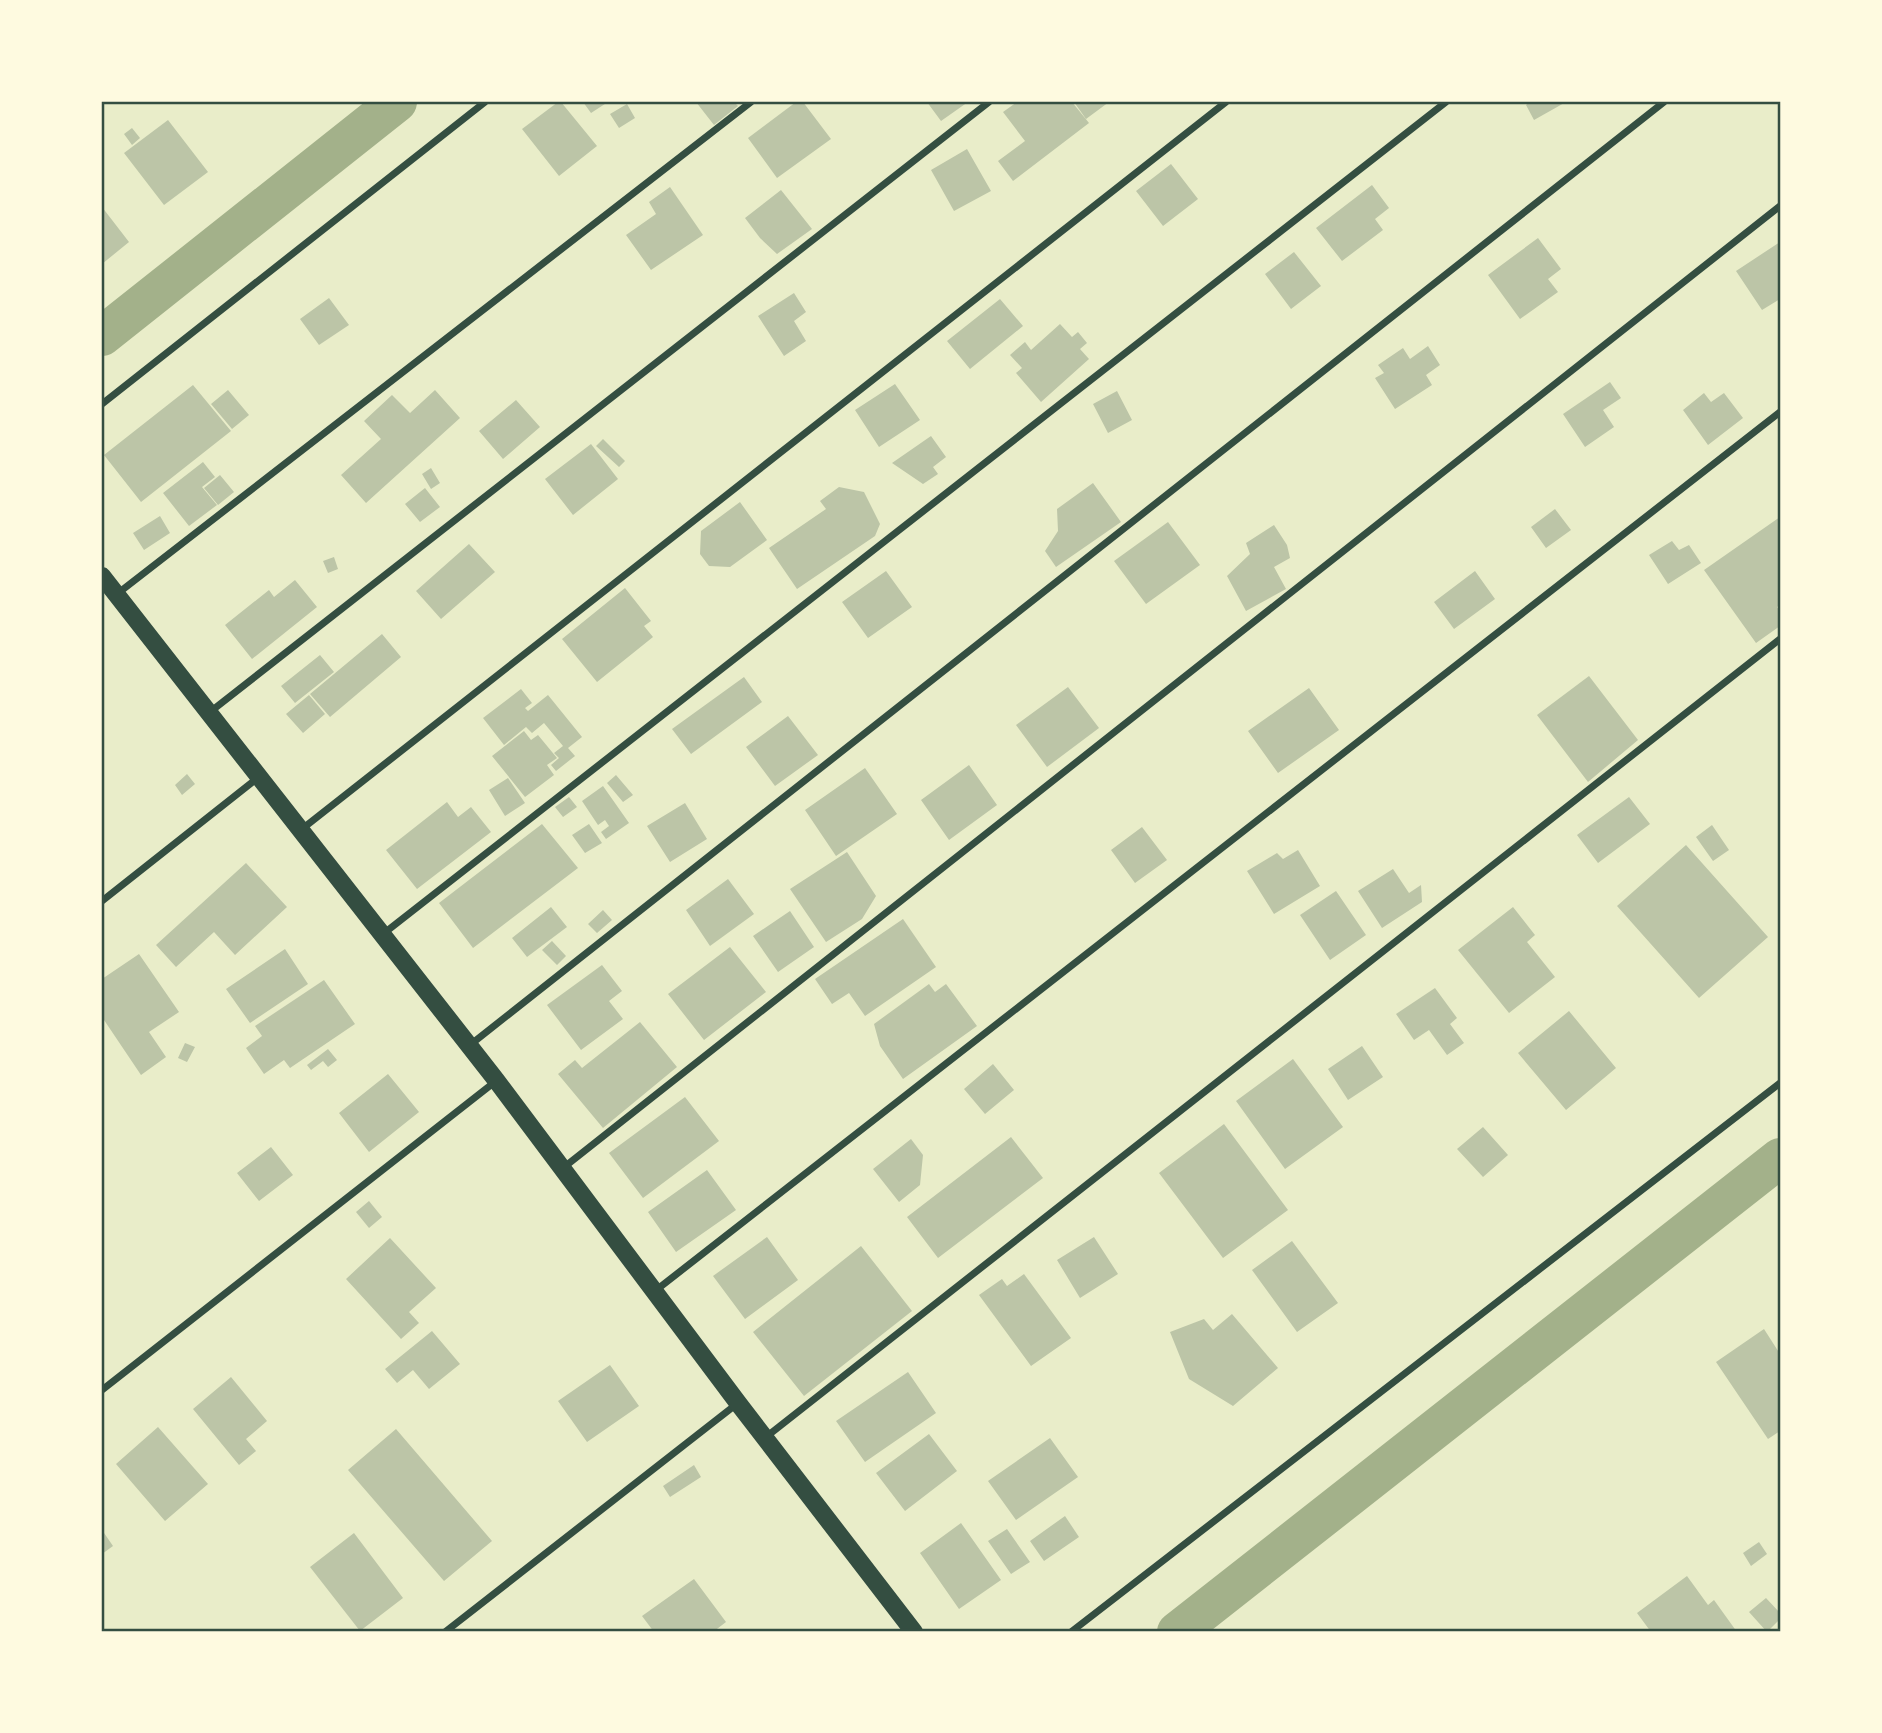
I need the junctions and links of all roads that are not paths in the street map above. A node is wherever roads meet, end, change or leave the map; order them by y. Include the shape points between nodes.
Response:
1 (485, 102) edge
2 (751, 102) edge
3 (989, 102) edge
4 (1226, 102) edge
5 (1446, 102) edge
6 (1664, 102) edge
7 (1780, 206) edge
8 (102, 404) edge
9 (1780, 412) edge
10 (102, 576) edge
11 (116, 594) junction
12 (1780, 639) edge
13 (210, 712) junction
14 (260, 776) junction
15 (302, 830) junction
16 (102, 901) edge
17 (383, 934) junction
18 (470, 1046) junction
19 (496, 1080) junction
20 (1780, 1083) edge
21 (562, 1169) junction
22 (655, 1291) junction
23 (102, 1390) edge
24 (738, 1402) junction
25 (765, 1438) junction
26 (445, 1632) edge
27 (914, 1632) edge
28 (1071, 1632) edge

1 - 8 street
2 - 11 street
3 - 13 street
4 - 15 street
5 - 17 street
6 - 18 street
7 - 21 street
9 - 22 street
10 - 11 main road
11 - 13 main road
12 - 25 street
13 - 14 main road
14 - 15 main road
14 - 16 street
15 - 17 main road
17 - 18 main road
18 - 19 main road
19 - 21 main road
19 - 23 street
20 - 28 street
21 - 22 main road
22 - 24 main road
24 - 25 main road
24 - 26 street
25 - 27 main road

